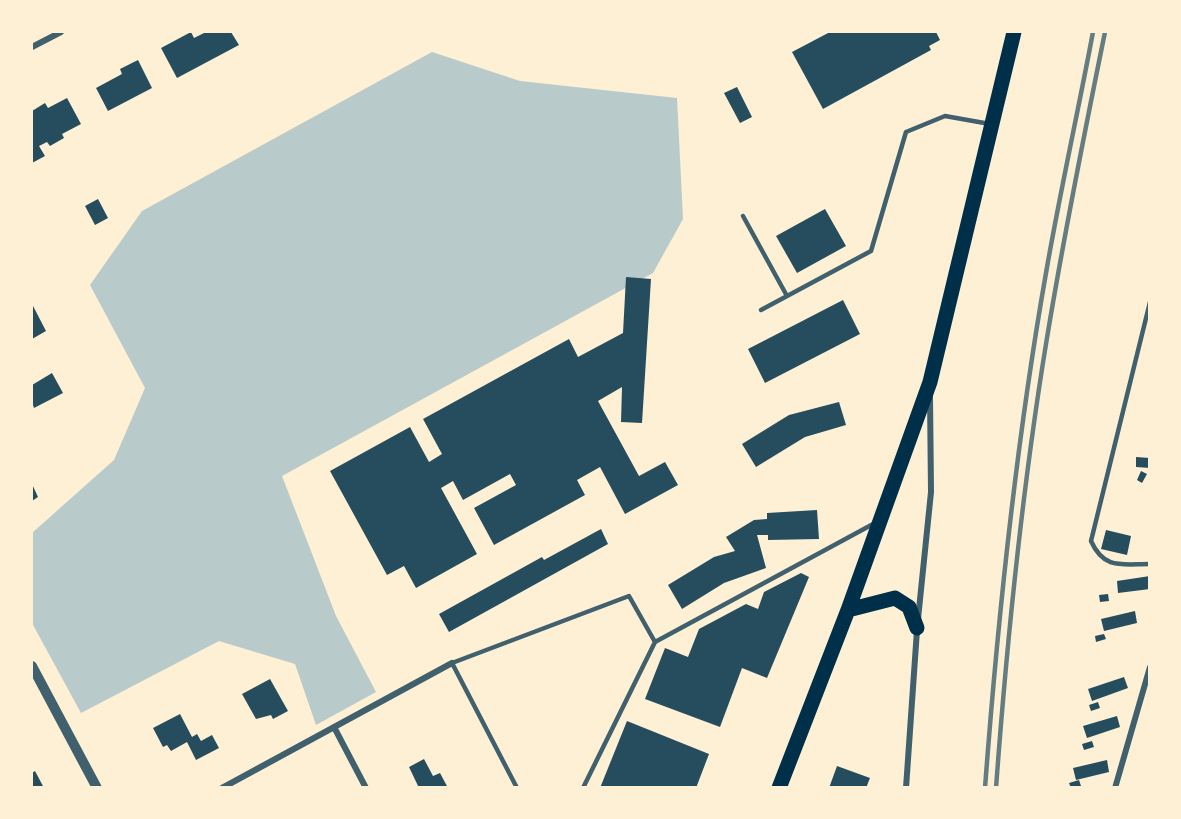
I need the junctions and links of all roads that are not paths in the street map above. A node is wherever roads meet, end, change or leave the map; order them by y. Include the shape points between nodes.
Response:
1 (61, 32) edge
2 (1014, 32) edge
3 (32, 47) edge
4 (990, 124) junction
5 (743, 216) dead end
6 (787, 296) junction
7 (1149, 302) edge
8 (761, 310) dead end
9 (930, 382) junction
10 (880, 520) junction
11 (1149, 564) edge
12 (848, 610) junction
13 (917, 628) junction
14 (655, 642) junction
15 (453, 663) junction
16 (32, 666) edge
17 (1149, 667) edge
18 (334, 727) junction
19 (97, 788) edge
20 (222, 788) edge
21 (366, 788) edge
22 (517, 788) edge
23 (583, 788) edge
24 (779, 788) edge
25 (906, 788) edge
26 (1115, 788) edge

1 - 3 street
2 - 4 highway
4 - 6 lane via 945,116 906,132 871,251
4 - 9 highway
5 - 6 lane
6 - 8 lane
7 - 11 lane via 1091,541 1097,555 1111,564
9 - 10 highway
9 - 13 street via 931,492
10 - 12 highway
10 - 14 lane
12 - 13 highway via 895,598 909,607
12 - 24 highway
13 - 25 street
14 - 15 lane via 629,596
14 - 23 lane
15 - 18 street
15 - 22 lane
16 - 19 street
17 - 26 street
18 - 20 street
18 - 21 street

